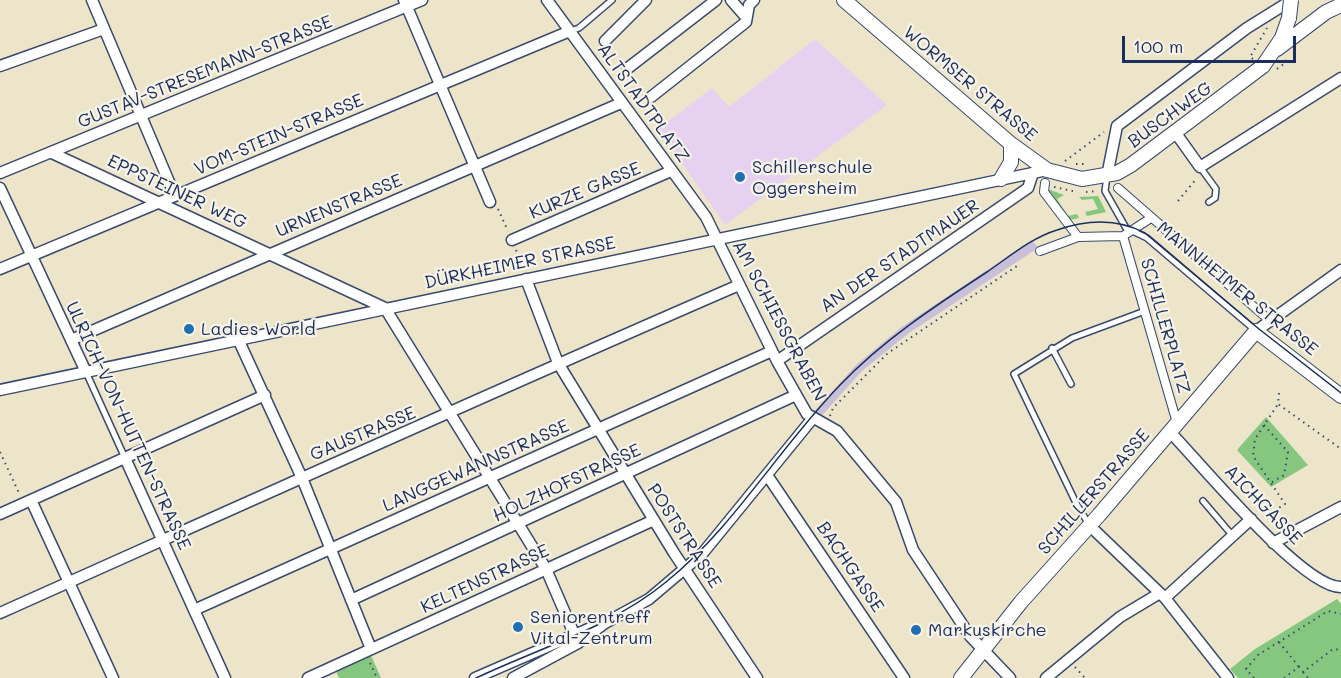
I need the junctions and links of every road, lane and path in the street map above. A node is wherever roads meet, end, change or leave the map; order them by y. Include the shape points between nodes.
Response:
1 (92, 0) edge
2 (422, 0) edge
3 (547, 0) edge
4 (612, 0) edge
5 (646, 0) edge
6 (716, 0) edge
7 (730, 0) edge
8 (754, 0) edge
9 (844, 0) edge
10 (1290, 0) edge
11 (405, 3) edge
12 (1341, 5) edge
13 (745, 16) junction
14 (104, 28) junction
15 (570, 32) junction
16 (1266, 32) dead end
17 (605, 41) dead end
18 (1275, 51) junction
19 (1250, 57) dead end
20 (0, 66) edge
21 (628, 68) dead end
22 (1341, 78) edge
23 (440, 86) junction
24 (651, 97) dead end
25 (621, 103) junction
26 (141, 117) junction
27 (1117, 126) junction
28 (1175, 132) junction
29 (1011, 144) junction
30 (52, 153) junction
31 (1064, 162) dead end
32 (474, 166) junction
33 (1200, 167) junction
34 (671, 171) junction
35 (1033, 172) junction
36 (0, 173) edge
37 (1107, 176) junction
38 (1046, 177) junction
39 (1001, 178) junction
40 (0, 188) edge
41 (1118, 188) dead end
42 (175, 196) junction
43 (1178, 201) dead end
44 (159, 202) junction
45 (490, 202) joint
46 (1209, 202) dead end
47 (1151, 218) junction
48 (1133, 230) junction
49 (1123, 236) junction
50 (1078, 237) junction
51 (717, 238) junction
52 (512, 240) junction
53 (1040, 250) dead end
54 (269, 254) junction
55 (31, 256) junction
56 (1017, 266) dead end
57 (0, 269) edge
58 (1341, 270) edge
59 (526, 279) junction
60 (739, 285) junction
61 (385, 308) junction
62 (1145, 311) junction
63 (1269, 320) junction
64 (1256, 332) junction
65 (238, 339) junction
66 (70, 340) junction
67 (1052, 348) junction
68 (775, 356) junction
69 (558, 363) junction
70 (86, 372) junction
71 (1071, 384) dead end
72 (0, 390) edge
73 (1279, 393) dead end
74 (265, 395) junction
75 (796, 395) junction
76 (1341, 396) edge
77 (1278, 404) junction
78 (451, 413) junction
79 (813, 418) junction
80 (826, 424) junction
81 (1264, 425) junction
82 (597, 429) junction
83 (1174, 429) junction
84 (1341, 449) edge
85 (0, 452) edge
86 (125, 458) junction
87 (626, 474) junction
88 (767, 475) junction
89 (491, 477) junction
90 (302, 478) junction
91 (1269, 484) junction
92 (1203, 501) dead end
93 (27, 502) junction
94 (1341, 507) edge
95 (0, 514) edge
96 (654, 520) junction
97 (1253, 521) junction
98 (519, 524) junction
99 (1090, 526) junction
100 (1232, 535) junction
101 (163, 540) junction
102 (1273, 543) junction
103 (330, 549) junction
104 (546, 569) junction
105 (686, 570) junction
106 (69, 583) junction
107 (1341, 587) edge
108 (1163, 595) junction
109 (351, 600) junction
110 (194, 610) junction
111 (0, 614) edge
112 (1341, 614) edge
113 (575, 638) junction
114 (1279, 642) junction
115 (1341, 650) edge
116 (368, 651) junction
117 (983, 651) junction
118 (525, 655) junction
119 (1299, 667) junction
120 (533, 668) junction
121 (1303, 672) junction
122 (333, 673) edge
123 (113, 678) edge
124 (225, 678) edge
125 (308, 678) edge
126 (376, 678) edge
127 (475, 678) edge
128 (513, 678) edge
129 (539, 678) edge
130 (757, 678) edge
131 (904, 678) edge
132 (961, 678) edge
133 (1010, 678) edge
134 (1046, 678) edge
135 (1228, 678) edge
136 (1254, 678) edge
137 (1284, 678) edge
138 (1308, 678) edge

1 - 14 street
2 - 11 street, GUSTAV-STRESEMANN-STRASSE
3 - 15 street, ALTSTADTPLATZ
4 - 15 lane
5 - 17 street
6 - 21 street
7 - 13 street
8 - 13 street
9 - 29 street, WORMSER STRASSE
10 - 18 street, bridge via 1289,18
10 - 27 street, BUSCHWEG
11 - 23 street
11 - 26 street, GUSTAV-STRESEMANN-STRASSE
12 - 18 street
13 - 24 street via 746,22
14 - 20 street
14 - 26 street
15 - 23 street, VOM-STEIN-STRASSE
15 - 25 street, ALTSTADTPLATZ
16 - 19 path
18 - 28 street, BUSCHWEG via 1253,75
22 - 33 street
23 - 32 street
23 - 42 street, VOM-STEIN-STRASSE
25 - 32 street, URNENSTRASSE
25 - 34 street, ALTSTADTPLATZ
26 - 30 street, GUSTAV-STRESEMANN-STRASSE
26 - 42 street
27 - 31 path via 1111,126
27 - 37 street, BUSCHWEG
28 - 33 street
28 - 37 street, BUSCHWEG via 1131,165
29 - 38 street, WORMSER STRASSE
29 - 39 street via 1011,162
30 - 36 street, GUSTAV-STRESEMANN-STRASSE
30 - 44 street, EPPSTEINER WEG
32 - 45 street
32 - 54 street, URNENSTRASSE
33 - 43 path via 1196,179
33 - 46 lane via 1216,189 1215,198
34 - 51 street, ALTSTADTPLATZ
34 - 52 street, KURZE GASSE
35 - 38 street, DÜRKHEIMER STRASSE
35 - 39 street, DÜRKHEIMER STRASSE
35 - 68 street, AN DER STADTMAUER via 1028,188
37 - 38 street, BUSCHWEG
37 - 48 lane, MANNHEIMER STRASSE via 1104,191 1126,228
38 - 50 street via 1044,192
39 - 51 street, DÜRKHEIMER STRASSE
40 - 55 street, ULRICH-VON-HUTTEN-STRASSE
41 - 47 street, SCHILLERPLATZ
42 - 44 street, VOM-STEIN-STRASSE
44 - 54 street, EPPSTEINER WEG
44 - 55 street, VOM-STEIN-STRASSE
45 - 52 path via 497,206
47 - 48 street
47 - 63 street, SCHILLERPLATZ
48 - 49 street
48 - 64 lane, MANNHEIMER STRASSE
49 - 50 street
49 - 62 street, SCHILLERPLATZ
50 - 53 street
51 - 59 street, DÜRKHEIMER STRASSE
51 - 60 street, AM SCHIESSGRABEN
52 - 59 path
54 - 61 street, EPPSTEINER WEG
54 - 66 street, URNENSTRASSE
55 - 57 street, VOM-STEIN-STRASSE
55 - 66 street, ULRICH-VON-HUTTEN-STRASSE
56 - 80 path via 888,353 833,408
58 - 63 street
59 - 61 street, DÜRKHEIMER STRASSE
59 - 69 street, POSTSTRASSE
60 - 68 street, AM SCHIESSGRABEN
60 - 69 street, GAUSTRASSE
61 - 65 street, DÜRKHEIMER STRASSE
61 - 78 street
62 - 67 lane via 1104,324
62 - 83 street, SCHILLERPLATZ
63 - 64 street
64 - 76 street, MANNHEIMER STRASSE
64 - 83 street, SCHILLERSTRASSE
65 - 70 street, DÜRKHEIMER STRASSE
65 - 74 street
66 - 70 street, ULRICH-VON-HUTTEN-STRASSE
67 - 71 lane
67 - 99 lane via 1014,374
68 - 75 street, AM SCHIESSGRABEN
68 - 82 street, LANGGEWANNSTRASSE
69 - 78 street, GAUSTRASSE
69 - 82 street, POSTSTRASSE
70 - 72 street, DÜRKHEIMER STRASSE
70 - 86 lane, ULRICH-VON-HUTTEN-STRASSE
73 - 77 path
74 - 86 street
74 - 90 street
75 - 79 street, AM SCHIESSGRABEN
75 - 87 street, HOLZHOFSTRASSE
77 - 81 path
77 - 84 path
78 - 89 street
78 - 90 street, GAUSTRASSE
79 - 80 street
79 - 88 street
80 - 117 street via 837,431 896,502 913,550
81 - 91 path via 1255,439 1252,456
81 - 91 path via 1288,452 1284,475
82 - 87 street, POSTSTRASSE
82 - 89 street, LANGGEWANNSTRASSE
83 - 97 street, AICHGASSE
83 - 99 street, SCHILLERSTRASSE
85 - 93 path
86 - 93 street
86 - 101 street, ULRICH-VON-HUTTEN-STRASSE
87 - 96 street, POSTSTRASSE
87 - 98 street, HOLZHOFSTRASSE
88 - 105 street
88 - 131 street, BACHGASSE
89 - 98 street
89 - 103 street, LANGGEWANNSTRASSE
90 - 101 street, GAUSTRASSE
90 - 103 street
91 - 97 path via 1285,504
92 - 100 lane
93 - 95 street
93 - 106 street
94 - 102 street
96 - 104 street, KELTENSTRASSE
96 - 105 street, POSTSTRASSE
97 - 100 street
97 - 102 street, AICHGASSE
98 - 104 street
98 - 109 street, HOLZHOFSTRASSE
99 - 108 street
99 - 117 street, SCHILLERSTRASSE
100 - 108 street
101 - 106 street, GAUSTRASSE
101 - 110 street, ULRICH-VON-HUTTEN-STRASSE
102 - 107 street, AICHGASSE via 1329,585
103 - 109 street
103 - 110 street, LANGGEWANNSTRASSE
104 - 113 street
104 - 116 street, KELTENSTRASSE
105 - 113 street via 649,599
105 - 130 street, POSTSTRASSE
106 - 111 street, GAUSTRASSE
106 - 123 street
108 - 134 street via 1120,617
108 - 135 street
109 - 116 street
110 - 124 street, ULRICH-VON-HUTTEN-STRASSE
112 - 114 path via 1328,610
113 - 118 street
113 - 120 street
114 - 119 path
114 - 136 path via 1258,655 1246,669
115 - 121 path via 1333,649
116 - 122 street, KELTENSTRASSE
116 - 126 path
117 - 132 street, SCHILLERSTRASSE
117 - 133 street
118 - 120 street
118 - 127 street
119 - 121 path
119 - 137 path
120 - 128 street
120 - 129 street
121 - 138 path
122 - 125 street, KELTENSTRASSE

